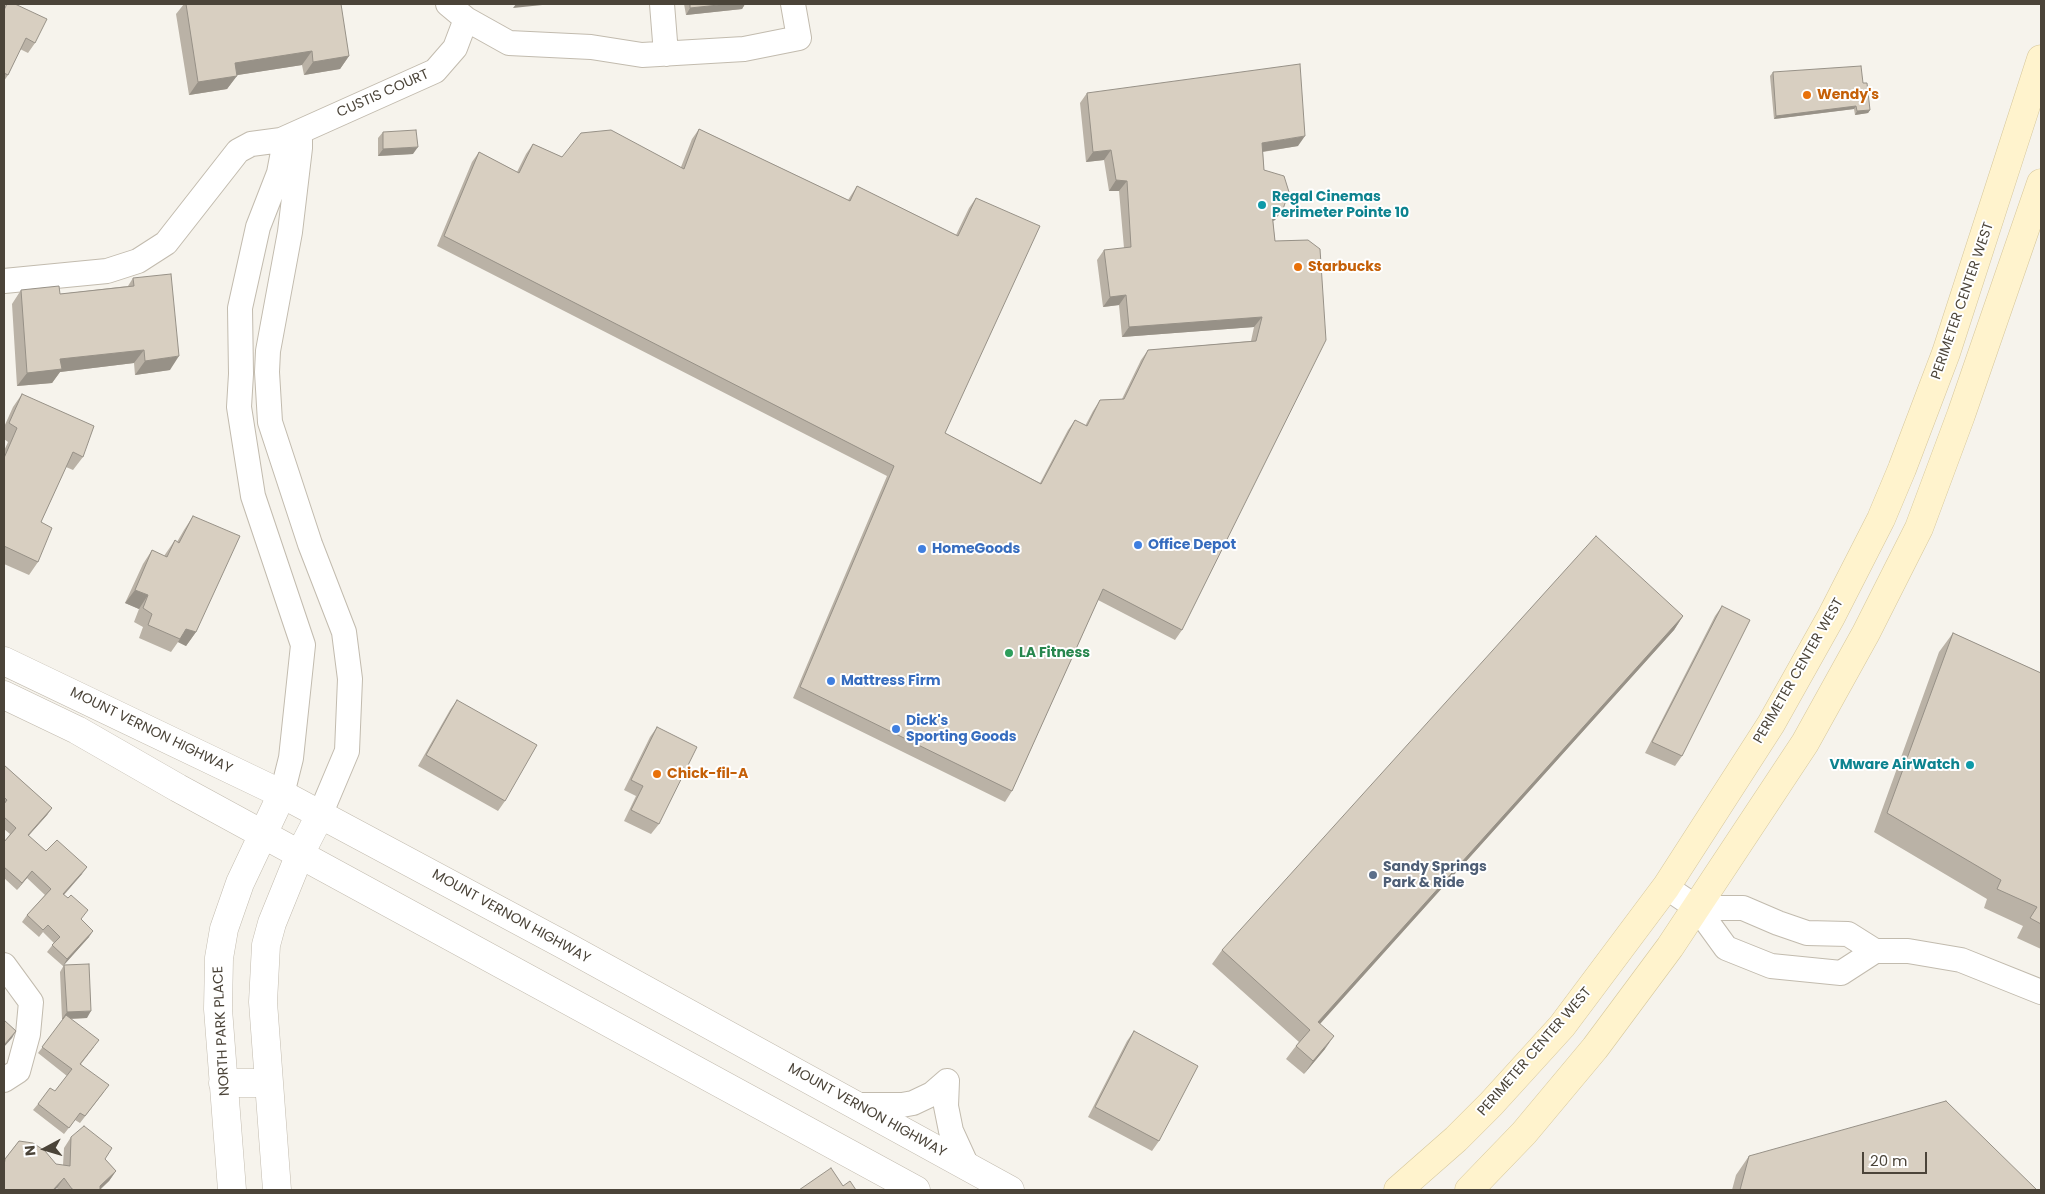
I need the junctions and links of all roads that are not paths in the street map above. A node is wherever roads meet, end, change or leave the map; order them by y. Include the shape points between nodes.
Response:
1 (448, 4) edge
2 (662, 4) edge
3 (793, 4) edge
4 (466, 19) junction
5 (666, 54) junction
6 (2041, 58) edge
7 (290, 136) junction
8 (2041, 183) edge
9 (4, 282) edge
10 (4, 661) edge
11 (4, 695) edge
12 (282, 794) junction
13 (320, 815) junction
14 (263, 834) junction
15 (300, 854) junction
16 (1666, 886) junction
17 (1697, 908) junction
18 (1875, 951) junction
19 (4, 965) edge
20 (2041, 992) edge
21 (4, 1080) edge
22 (224, 1083) junction
23 (269, 1083) junction
24 (854, 1105) junction
25 (968, 1166) junction
26 (232, 1190) edge
27 (277, 1190) edge
28 (916, 1190) edge
29 (1010, 1190) edge
30 (1398, 1190) edge
31 (1469, 1190) edge

1 - 4 street
2 - 5 street
3 - 5 street via 799,38 744,50
4 - 5 street via 509,43 591,47 642,55
4 - 7 street, CUSTIS COURT via 455,48 435,71
6 - 16 main road, PERIMETER CENTER WEST via 1946,353 1881,519 1771,724
7 - 9 street, CUSTIS COURT via 251,144 238,151 166,243 138,261 107,271
7 - 12 street via 258,227 240,308 239,407 253,496 303,645 290,758
7 - 13 street via 300,148 290,232 268,352 270,422 310,544 344,632 350,679 347,751
8 - 17 main road via 1919,528 1805,743
10 - 12 street, MOUNT VERNON HIGHWAY
11 - 14 street via 77,730
12 - 13 street, MOUNT VERNON HIGHWAY
12 - 14 street, NORTH PARK PLACE
13 - 15 street
13 - 24 street, MOUNT VERNON HIGHWAY
14 - 15 street
14 - 22 street, NORTH PARK PLACE via 240,883 224,929 219,958 218,1009
15 - 23 street via 266,945 263,987
15 - 28 street
16 - 17 street
16 - 30 main road, PERIMETER CENTER WEST via 1562,1026 1491,1104
17 - 18 street via 1743,908 1807,933 1848,934
17 - 18 street via 1726,948 1772,966 1841,974
17 - 31 main road via 1595,1048 1524,1133
18 - 20 street via 1908,950 1961,960
19 - 21 street via 31,1002 28,1034 18,1071
22 - 23 street
22 - 26 street, NORTH PARK PLACE
23 - 27 street
24 - 25 street, MOUNT VERNON HIGHWAY
24 - 25 street via 913,1103 932,1094 947,1081 946,1106 950,1124
25 - 29 street, MOUNT VERNON HIGHWAY

